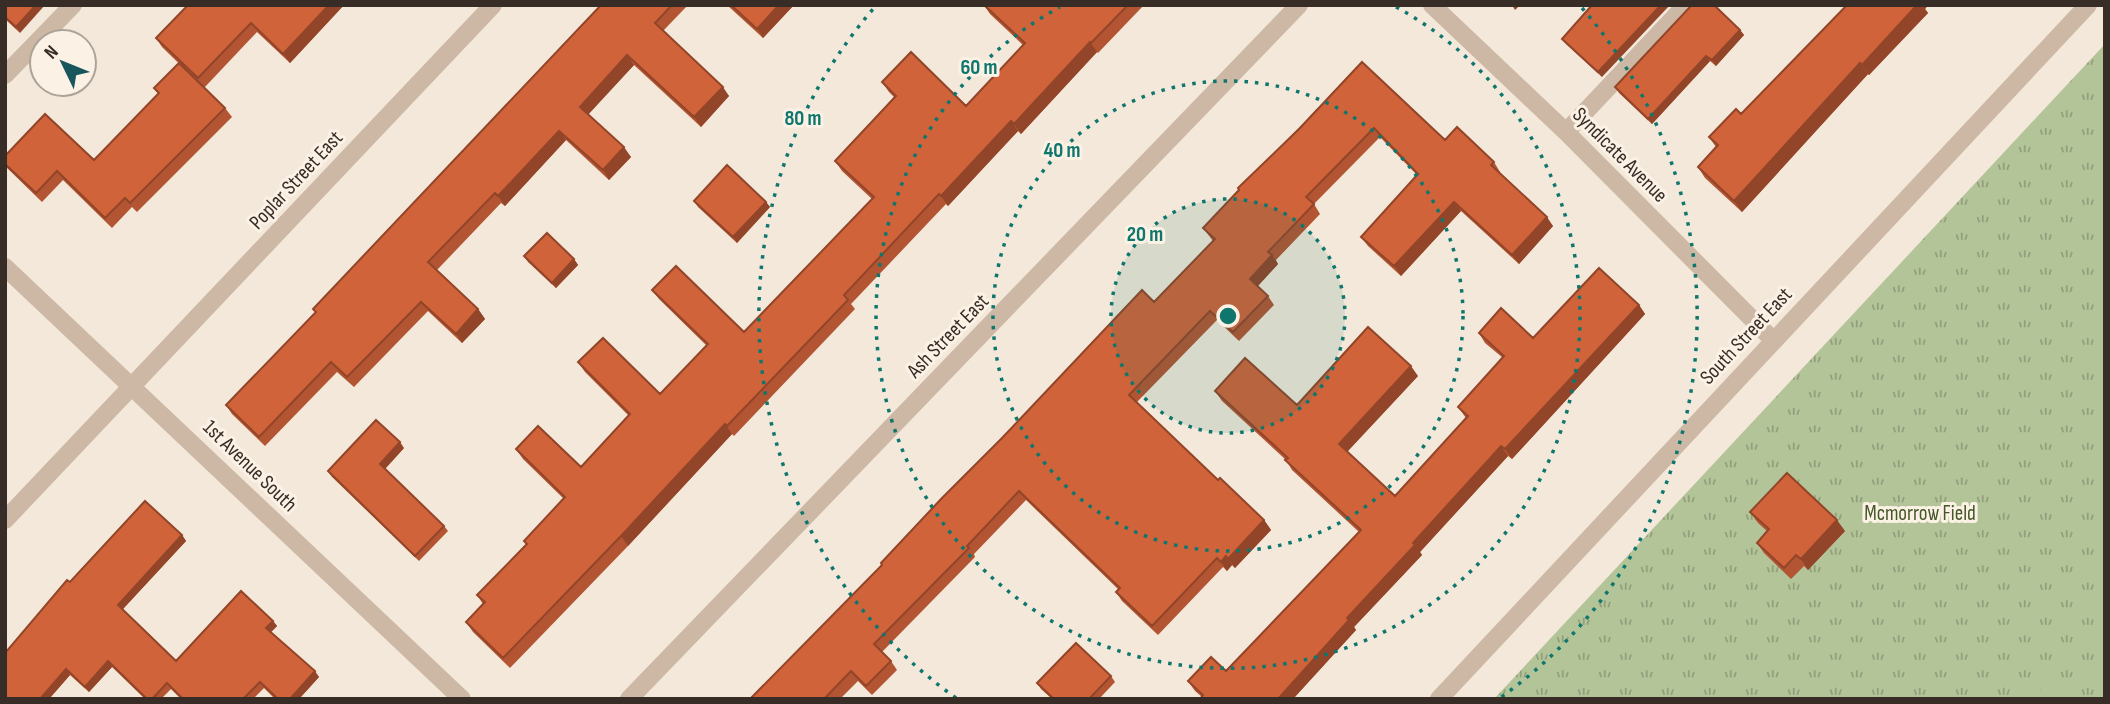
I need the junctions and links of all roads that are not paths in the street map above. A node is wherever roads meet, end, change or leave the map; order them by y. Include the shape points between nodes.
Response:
1 (73, 5) edge
2 (493, 5) edge
3 (1300, 5) edge
4 (1432, 5) edge
5 (1686, 5) edge
6 (2088, 5) edge
7 (5, 75) edge
8 (1566, 132) junction
9 (5, 267) edge
10 (1773, 340) junction
11 (133, 386) junction
12 (5, 520) edge
13 (462, 699) edge
14 (629, 699) edge
15 (1439, 699) edge

1 - 7 street
2 - 11 street, Poplar Street East
3 - 14 street, Ash Street East
4 - 8 street, Syndicate Avenue
5 - 8 street
6 - 10 street, South Street East
8 - 10 street, Syndicate Avenue
9 - 11 street, 1st Avenue South
10 - 15 street, South Street East
11 - 12 street, Poplar Street East
11 - 13 street, 1st Avenue South

